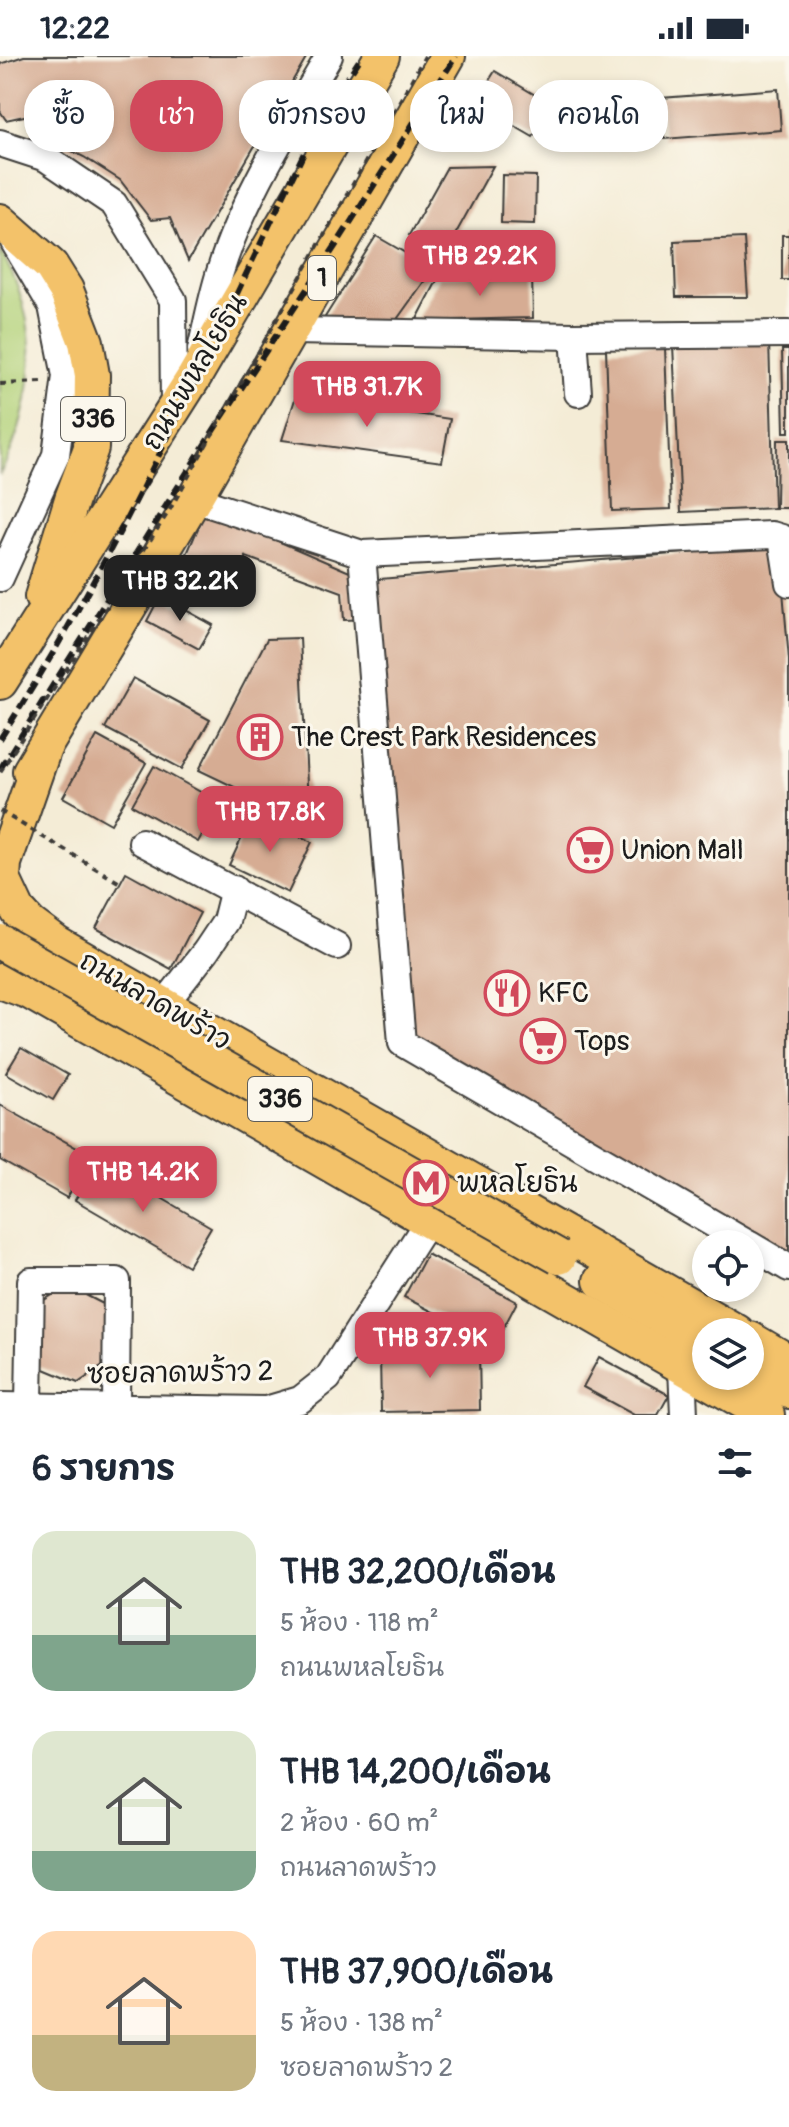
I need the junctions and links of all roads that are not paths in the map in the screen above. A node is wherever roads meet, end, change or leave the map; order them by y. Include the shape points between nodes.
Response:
1 (329, 56) edge
2 (382, 56) edge
3 (448, 56) edge
4 (0, 143) edge
5 (2, 222) edge
6 (292, 331) junction
7 (789, 334) edge
8 (574, 336) junction
9 (194, 377) junction
10 (578, 393) dead end
11 (174, 408) junction
12 (194, 499) junction
13 (362, 554) junction
14 (788, 573) edge
15 (0, 578) edge
16 (789, 583) edge
17 (31, 635) junction
18 (0, 682) edge
19 (43, 751) junction
20 (0, 818) edge
21 (142, 842) dead end
22 (234, 889) junction
23 (0, 942) edge
24 (337, 946) dead end
25 (92, 965) junction
26 (0, 981) edge
27 (163, 1006) junction
28 (61, 1010) junction
29 (428, 1221) junction
30 (723, 1230) edge
31 (764, 1254) edge
32 (789, 1268) edge
33 (712, 1318) edge
34 (692, 1334) edge
35 (764, 1347) edge
36 (789, 1362) edge
37 (682, 1367) junction
38 (764, 1376) edge
39 (789, 1391) edge
40 (29, 1405) junction
41 (0, 1406) edge
42 (116, 1407) junction
43 (684, 1415) edge
44 (767, 1415) edge

1 - 9 street via 279,143 220,271
2 - 9 main road, ถนนพหลโยธิน / 1
3 - 6 main road, 1
4 - 11 street via 46,158 114,204 173,300
5 - 15 street via 52,306 66,376 56,455
5 - 17 main road, 336 via 51,266 66,290 92,375 91,448
6 - 8 street
6 - 12 main road, 1
7 - 8 street
8 - 10 street
9 - 11 main road, ถนนพหลโยธิน / 1
11 - 17 main road, ถนนพหลโยธิน / 1
12 - 13 street
12 - 19 main road, 1
13 - 14 street via 772,535 782,538
13 - 30 street via 402,1043
14 - 16 street
17 - 18 main road, ถนนพหลโยธิน / 1
19 - 20 main road, 1
19 - 25 main road, ถนนลาดพร้าว via 3,879 30,924
21 - 22 street
22 - 24 street
22 - 27 street via 226,921
23 - 34 main road, 336, bridge
25 - 27 main road, ถนนลาดพร้าว
25 - 28 main road via 70,967 59,977
26 - 28 main road, ถนนลาดพร้าว
27 - 33 main road, ถนนลาดพร้าว
28 - 29 main road, ถนนลาดพร้าว
29 - 37 main road, ถนนลาดพร้าว
29 - 42 street, ซอยลาดพร้าว 2 via 328,1378 300,1400 266,1410
31 - 32 street
35 - 36 main road
37 - 43 street
37 - 44 main road, ถนนลาดพร้าว
38 - 39 main road
40 - 41 street, ซอยลาดพร้าว 2
40 - 42 street, ซอยลาดพร้าว 2
40 - 42 street via 31,1281 117,1281

